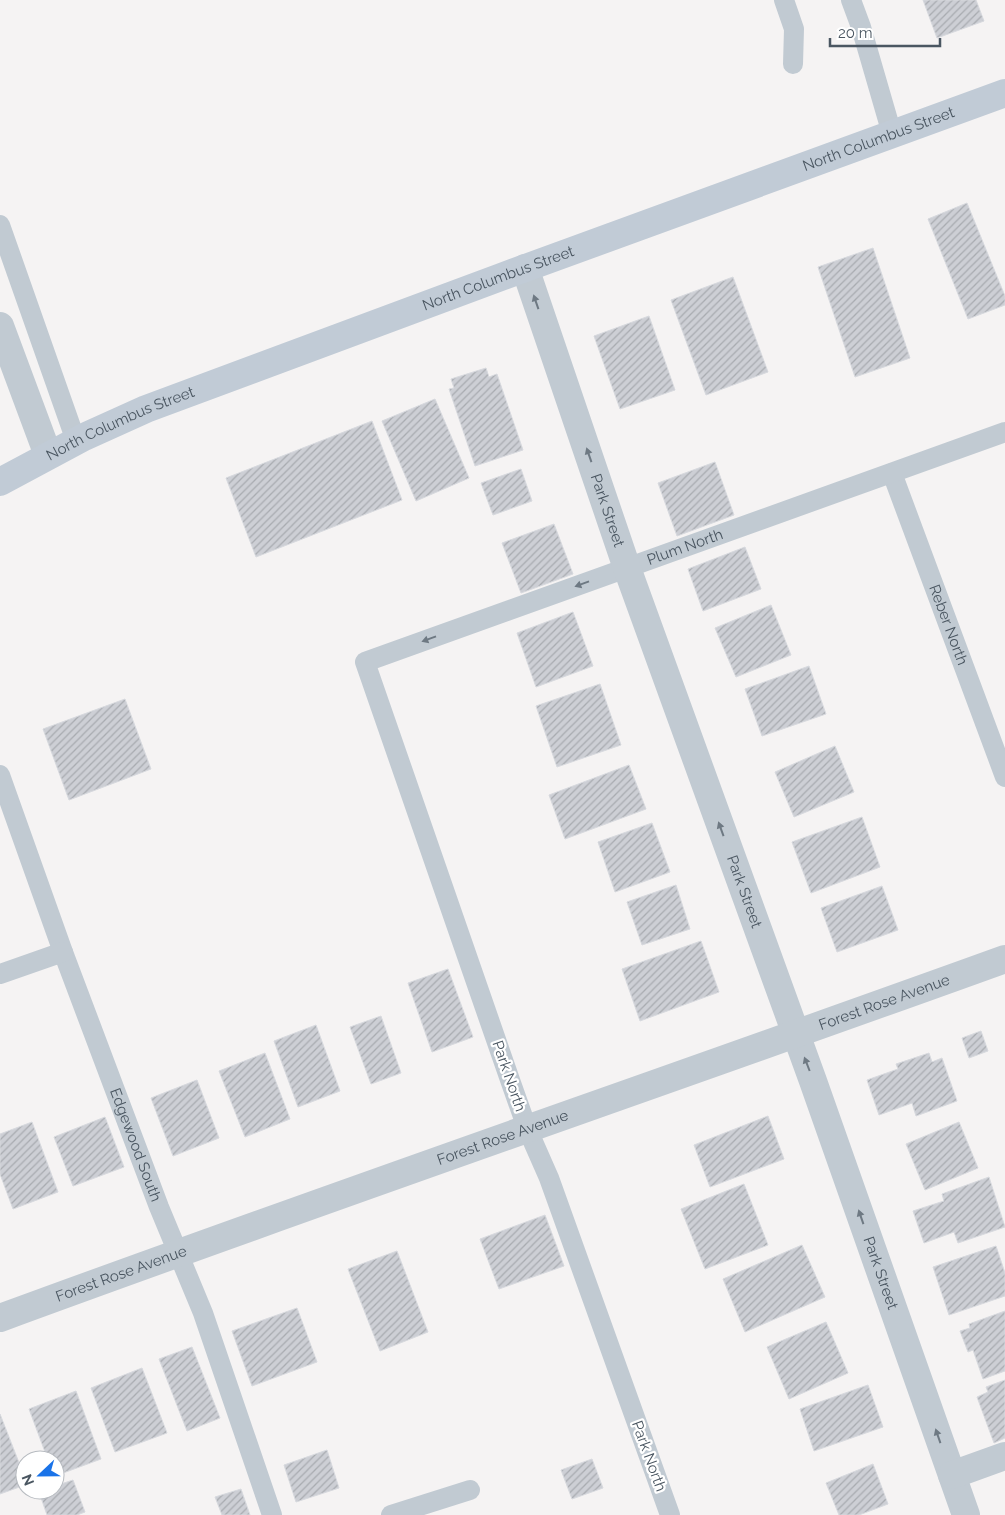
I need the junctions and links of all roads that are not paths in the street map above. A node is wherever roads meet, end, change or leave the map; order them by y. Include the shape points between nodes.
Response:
1 (784, 0) edge
2 (851, 0) edge
3 (793, 64) dead end
4 (1005, 93) edge
5 (892, 134) junction
6 (0, 226) edge
7 (525, 268) junction
8 (0, 326) edge
9 (1005, 432) edge
10 (76, 441) junction
11 (48, 455) junction
12 (892, 473) junction
13 (0, 482) edge
14 (628, 568) junction
15 (365, 662) joint
16 (0, 775) edge
17 (1005, 776) edge
18 (63, 952) junction
19 (1005, 959) edge
20 (0, 974) edge
21 (796, 1035) junction
22 (527, 1128) junction
23 (178, 1252) junction
24 (0, 1318) edge
25 (1005, 1456) edge
26 (952, 1475) junction
27 (470, 1490) dead end
28 (272, 1515) edge
29 (391, 1515) edge
30 (670, 1515) edge
31 (966, 1515) edge

1 - 3 lane via 794,29
2 - 5 lane
4 - 5 main road, North Columbus Street
5 - 7 main road, North Columbus Street
6 - 10 lane
7 - 10 main road, North Columbus Street via 146,409
14 -> 7 street, Park Street
8 - 11 street
9 - 12 lane, Plum North
10 - 11 main road, North Columbus Street
11 - 13 main road, North Columbus Street
12 - 14 lane, Plum North
12 - 17 lane, Reber North
14 -> 15 lane, Plum North
21 -> 14 street, Park Street
15 - 22 lane, Park North
16 - 18 lane, Edgewood South
18 - 20 lane
18 - 23 lane, Edgewood South
19 - 21 street, Forest Rose Avenue
21 - 22 street, Forest Rose Avenue
26 -> 21 street, Park Street
22 - 23 street, Forest Rose Avenue
22 - 30 lane, Park North via 549,1178
23 - 24 street, Forest Rose Avenue
23 - 28 lane, Edgewood South via 203,1313
25 - 26 street
26 - 31 street, Park Street
27 - 29 lane

